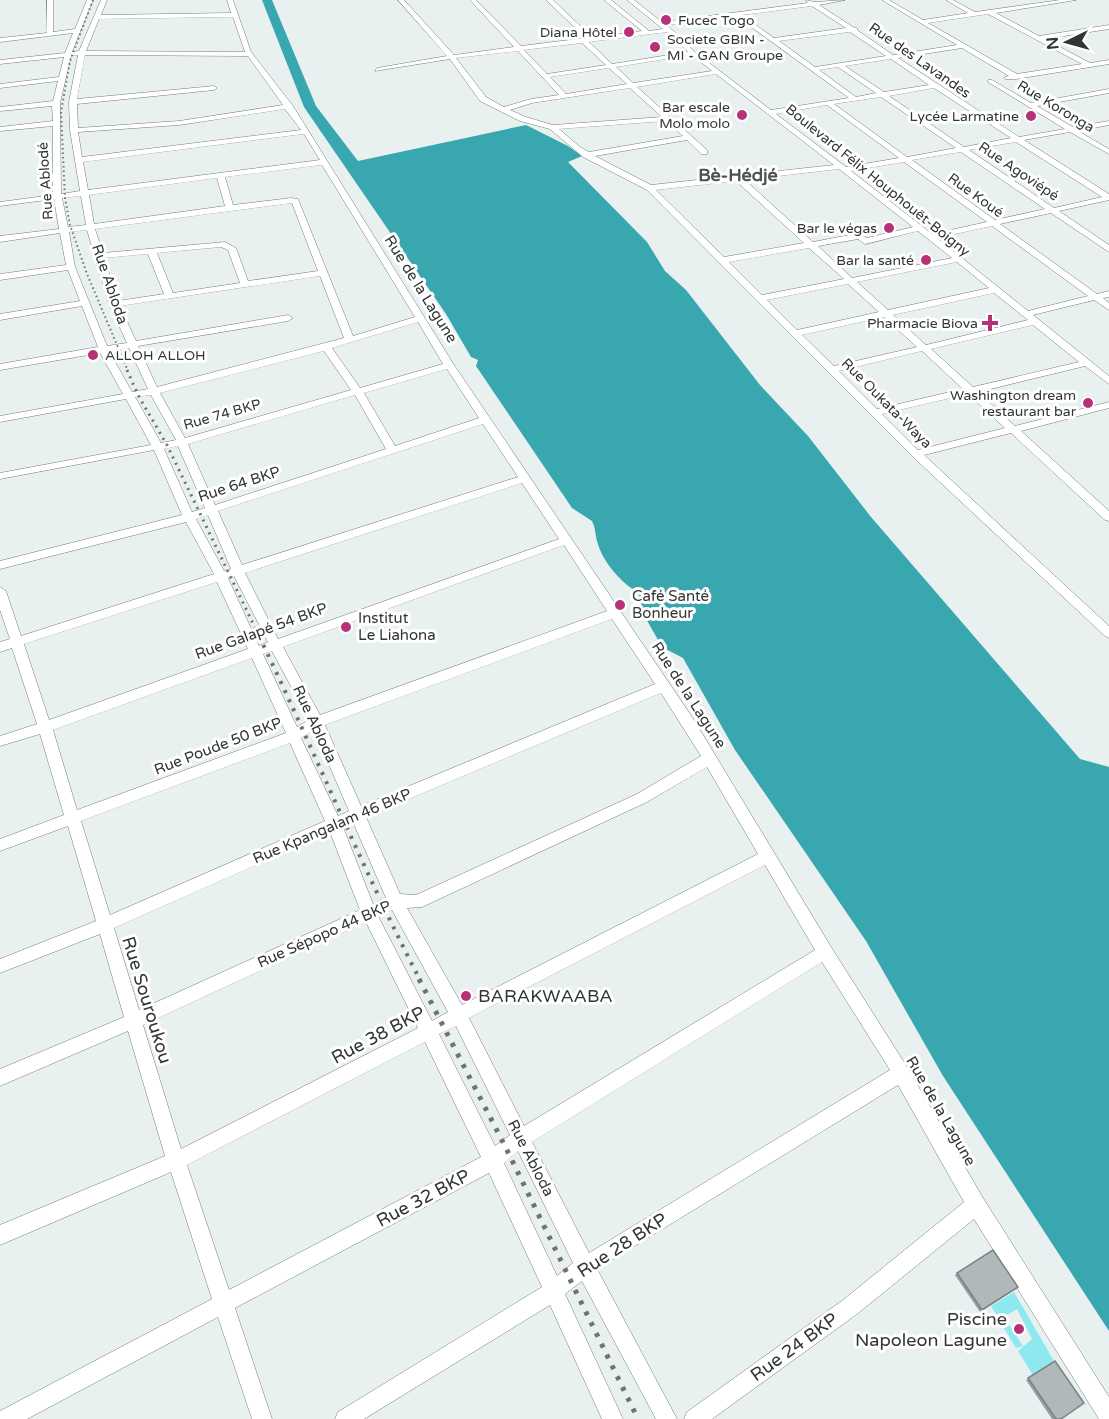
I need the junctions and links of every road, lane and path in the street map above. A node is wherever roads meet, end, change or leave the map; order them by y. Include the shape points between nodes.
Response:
1 (50, 0) edge
2 (90, 0) edge
3 (104, 0) edge
4 (230, 0) edge
5 (401, 0) edge
6 (473, 0) edge
7 (549, 0) edge
8 (607, 0) edge
9 (646, 0) edge
10 (843, 0) edge
11 (885, 0) edge
12 (949, 0) edge
13 (1033, 0) edge
14 (1073, 0) edge
15 (631, 1) edge
16 (811, 2) edge
17 (1042, 5) junction
18 (989, 12) junction
19 (736, 14) junction
20 (974, 14) junction
21 (236, 15) junction
22 (98, 17) junction
23 (921, 22) junction
24 (660, 24) junction
25 (1109, 27) edge
26 (855, 29) junction
27 (669, 30) junction
28 (76, 31) junction
29 (648, 33) junction
30 (50, 34) junction
31 (1039, 38) junction
32 (0, 40) edge
33 (593, 40) junction
34 (774, 40) junction
35 (585, 42) junction
36 (963, 46) junction
37 (521, 49) junction
38 (82, 53) junction
39 (693, 53) junction
40 (68, 54) junction
41 (249, 54) junction
42 (452, 57) junction
43 (893, 58) junction
44 (0, 62) edge
45 (1109, 62) edge
46 (838, 65) junction
47 (1092, 65) junction
48 (610, 66) junction
49 (814, 69) junction
50 (377, 70) dead end
51 (718, 72) junction
52 (1109, 72) edge
53 (545, 76) junction
54 (1016, 77) junction
55 (60, 79) junction
56 (0, 86) edge
57 (632, 86) junction
58 (936, 86) junction
59 (214, 88) dead end
60 (1109, 91) edge
61 (882, 94) junction
62 (564, 96) junction
63 (855, 99) junction
64 (73, 102) junction
65 (56, 103) junction
66 (828, 103) junction
67 (1030, 105) junction
68 (289, 106) junction
69 (0, 109) edge
70 (502, 110) junction
71 (772, 112) junction
72 (666, 118) junction
73 (56, 123) junction
74 (1109, 123) edge
75 (554, 127) junction
76 (0, 129) edge
77 (74, 130) junction
78 (1071, 130) junction
79 (306, 132) junction
80 (687, 138) junction
81 (1017, 139) junction
82 (962, 148) junction
83 (704, 152) dead end
84 (1109, 152) edge
85 (586, 155) junction
86 (903, 159) junction
87 (79, 160) junction
88 (325, 162) junction
89 (843, 168) junction
90 (220, 175) junction
91 (738, 178) junction
92 (650, 188) junction
93 (83, 191) junction
94 (57, 195) junction
95 (1109, 198) edge
96 (0, 204) edge
97 (229, 207) junction
98 (1052, 210) junction
99 (992, 223) junction
100 (90, 226) junction
101 (920, 228) junction
102 (63, 231) junction
103 (929, 237) junction
104 (0, 239) edge
105 (811, 245) junction
106 (1109, 249) edge
107 (151, 250) junction
108 (100, 256) junction
109 (724, 260) junction
110 (956, 260) junction
111 (71, 267) junction
112 (322, 273) junction
113 (0, 277) edge
114 (850, 280) junction
115 (245, 285) junction
116 (994, 290) junction
117 (1109, 294) edge
118 (170, 297) junction
119 (1095, 297) junction
120 (762, 298) junction
121 (85, 303) junction
122 (114, 304) junction
123 (1109, 307) edge
124 (886, 313) junction
125 (1024, 314) junction
126 (0, 317) edge
127 (288, 318) dead end
128 (420, 318) junction
129 (1034, 322) junction
130 (796, 333) junction
131 (350, 340) junction
132 (132, 344) junction
133 (326, 347) junction
134 (924, 348) junction
135 (103, 349) junction
136 (1086, 363) junction
137 (449, 365) junction
138 (0, 367) edge
139 (831, 370) junction
140 (1109, 381) edge
141 (154, 391) junction
142 (970, 391) junction
143 (358, 392) junction
144 (129, 396) junction
145 (1109, 405) edge
146 (875, 413) junction
147 (0, 419) edge
148 (485, 420) junction
149 (1014, 431) junction
150 (182, 441) junction
151 (158, 447) junction
152 (392, 450) junction
153 (916, 454) junction
154 (0, 476) edge
155 (524, 479) junction
156 (211, 510) junction
157 (189, 517) junction
158 (1109, 517) edge
159 (567, 540) junction
160 (0, 565) edge
161 (238, 572) junction
162 (221, 577) junction
163 (0, 591) edge
164 (615, 613) junction
165 (1109, 633) edge
166 (17, 641) junction
167 (275, 644) junction
168 (0, 646) edge
169 (254, 652) junction
170 (664, 686) junction
171 (317, 722) junction
172 (45, 727) junction
173 (292, 736) junction
174 (0, 741) edge
175 (710, 758) junction
176 (357, 815) junction
177 (71, 819) junction
178 (334, 825) junction
179 (0, 844) edge
180 (768, 856) junction
181 (395, 902) junction
182 (369, 913) junction
183 (104, 925) junction
184 (825, 952) junction
185 (0, 966) edge
186 (459, 1016) junction
187 (134, 1021) junction
188 (429, 1032) junction
189 (901, 1073) junction
190 (0, 1078) edge
191 (522, 1140) junction
192 (176, 1161) junction
193 (493, 1161) junction
194 (976, 1205) junction
195 (0, 1235) edge
196 (585, 1266) junction
197 (554, 1290) junction
198 (224, 1302) junction
199 (1109, 1416) edge
200 (6, 1419) edge
201 (262, 1419) edge
202 (345, 1419) edge
203 (613, 1419) edge
204 (667, 1419) edge
205 (694, 1419) edge

1 - 30 street
2 - 28 street, Rue Ablodé
3 - 22 street, Rue Abloda
4 - 21 street, Rue de la Lagune
5 - 42 street
6 - 37 street
7 - 33 street
8 - 29 street
9 - 15 street
10 - 16 street
11 - 23 street
12 - 20 street
13 - 17 street
14 - 17 street
15 - 24 street, Boulevard Félix Houphouët-Boigny
16 - 19 street
16 - 26 street, Rue des Lavandes
17 - 18 street
18 - 20 street
18 - 31 street
19 - 24 street
19 - 34 street
20 - 23 street
21 - 22 street
21 - 41 street, Rue de la Lagune
22 - 38 street, Rue Abloda
23 - 36 street
24 - 27 street, Boulevard Félix Houphouët-Boigny
25 - 31 street
26 - 34 street
26 - 43 street, Rue des Lavandes
27 - 29 street
27 - 39 street, Boulevard Félix Houphouët-Boigny
28 - 30 street
28 - 40 street, Rue Ablodé
29 - 33 street
30 - 32 street
31 - 47 street
33 - 35 street
34 - 49 street
35 - 37 street
35 - 48 street
36 - 43 street
36 - 54 street
37 - 42 street
37 - 53 street
38 - 40 street
38 - 41 street
38 - 64 street, Rue Abloda
39 - 48 street
39 - 51 street, Boulevard Félix Houphouët-Boigny
40 - 44 street
40 - 55 street, Rue Ablodé
41 - 68 street, Rue de la Lagune
42 - 50 street
42 - 70 street via 483,99
43 - 46 street
43 - 58 street, Rue des Lavandes
45 - 47 street
46 - 49 street
46 - 61 street, Rue Agoviépé
47 - 52 street
47 - 54 street
48 - 53 street
48 - 57 street
49 - 63 street
51 - 57 street
51 - 71 street, Boulevard Félix Houphouët-Boigny
53 - 62 street
54 - 67 street, Rue Koronga via 990,81
55 - 56 street
55 - 65 street, Rue Ablodé
57 - 62 street
57 - 72 street
58 - 61 street
58 - 81 street, Rue des Lavandes
59 - 64 street
60 - 67 street
61 - 63 street
61 - 82 street, Rue Agoviépé
62 - 70 street
63 - 66 street
64 - 77 street, Rue Abloda
65 - 69 street
65 - 73 street, Rue Ablodé
66 - 71 street
66 - 86 street, Rue Koué
67 - 78 street, Rue Koronga
68 - 77 street via 179,123
68 - 79 street, Rue de la Lagune
70 - 75 street
71 - 89 street, Boulevard Félix Houphouët-Boigny
72 - 75 street
72 - 80 street
73 - 76 street
73 - 94 street, Rue Ablodé
74 - 78 street
75 - 85 street, Rue Oukata-Waya
77 - 87 street, Rue Abloda
78 - 81 street
78 - 84 street, Rue Koronga
79 - 87 street
79 - 88 street, Rue de la Lagune
80 - 83 street
80 - 85 street
81 - 82 street
81 - 95 street, Rue des Lavandes
82 - 86 street
82 - 98 street, Rue Agoviépé
85 - 92 street, Rue Oukata-Waya
86 - 89 street
86 - 99 street, Rue Koué
87 - 93 street, Rue Abloda
88 - 90 street
88 - 128 street, Rue de la Lagune
89 - 91 street
89 - 101 street, Boulevard Félix Houphouët-Boigny
90 - 93 street
90 - 97 street
91 - 92 street
91 - 105 street
92 - 109 street, Rue Oukata-Waya
93 - 94 street
93 - 100 street, Rue Abloda
94 - 96 street
94 - 102 street, Rue Ablodé
95 - 98 street
97 - 100 street
97 - 112 street via 295,201
98 - 99 street
98 - 106 street, Rue Agoviépé
99 - 103 street
99 - 119 street, Rue Koué
100 - 102 street
100 - 108 street, Rue Abloda
101 - 103 street, Boulevard Félix Houphouët-Boigny
101 - 105 street via 865,241 860,237
102 - 104 street
102 - 111 street, Rue Ablodé
103 - 110 street, Boulevard Félix Houphouët-Boigny
105 - 109 street
105 - 114 street
107 - 108 street
107 - 115 street via 228,246
107 - 118 street
108 - 122 street, Rue Abloda
109 - 120 street, Rue Oukata-Waya
110 - 114 street
110 - 116 street, Boulevard Félix Houphouët-Boigny
111 - 113 street
111 - 121 street, Rue Ablodé
112 - 115 street
112 - 131 street
114 - 120 street
114 - 124 street
115 - 118 street
116 - 124 street
116 - 125 street, Boulevard Félix Houphouët-Boigny
117 - 119 street
118 - 122 street
119 - 123 street, Rue Koué
119 - 125 street
120 - 130 street, Rue Oukata-Waya
121 - 126 street
121 - 135 street, Rue Ablodé
122 - 132 street, Rue Abloda
124 - 130 street
124 - 134 street
125 - 129 street, Boulevard Félix Houphouët-Boigny
127 - 132 street
128 - 131 street
128 - 137 street, Rue de la Lagune
129 - 134 street
129 - 136 street, Boulevard Félix Houphouët-Boigny
130 - 139 street, Rue Oukata-Waya
131 - 133 street
132 - 135 street
132 - 141 street, Rue Abloda
133 - 141 street
133 - 143 street
134 - 139 street
134 - 142 street
135 - 138 street
135 - 144 street, Rue Ablodé
136 - 140 street, Boulevard Félix Houphouët-Boigny
136 - 142 street
137 - 143 street, Rue 74 BKP
137 - 148 street, Rue de la Lagune
139 - 146 street, Rue Oukata-Waya
141 - 144 street
141 - 150 street, Rue Abloda
142 - 146 street
142 - 149 street
143 - 150 street, Rue 74 BKP
143 - 152 street
144 - 147 street
144 - 151 street, Rue Ablodé
145 - 149 street
146 - 153 street, Rue Oukata-Waya
148 - 152 street, Rue 64 BKP
148 - 155 street, Rue de la Lagune
149 - 153 street
149 - 158 street
150 - 151 street, Rue 74 BKP
150 - 156 street, Rue Abloda
151 - 154 street, Rue 74 BKP
151 - 157 street, Rue Ablodé
152 - 156 street, Rue 64 BKP
153 - 165 street, Rue Oukata-Waya
155 - 159 street, Rue de la Lagune
155 - 161 street
156 - 157 street, Rue 64 BKP
156 - 161 street, Rue Abloda
157 - 160 street, Rue 64 BKP
157 - 162 street, Rue Ablodé
159 - 164 street, Rue de la Lagune
159 - 167 street, Rue Galapé 54 BKP
161 - 162 street
161 - 167 street, Rue Abloda
162 - 166 street
162 - 169 street, Rue Ablodé
163 - 166 street, Rue Souroukou
164 - 170 street, Rue de la Lagune
164 - 171 street, Rue Poude 50 BKP
166 - 168 street
166 - 172 street, Rue Souroukou
167 - 169 street, Rue Galapé 54 BKP
167 - 171 street, Rue Abloda
169 - 172 street, Rue Galapé 54 BKP
169 - 173 street, Rue Ablodé
170 - 175 street, Rue de la Lagune
170 - 176 street, Rue Kpangalam 46 BKP
171 - 173 street, Rue Poude 50 BKP
171 - 176 street, Rue Abloda
172 - 174 street, Rue Galapé 54 BKP
172 - 177 street, Rue Souroukou
173 - 177 street, Rue Poude 50 BKP
173 - 178 street, Rue Ablodé
175 - 180 street, Rue de la Lagune
175 - 181 street, Rue Sépopo 44 BKP via 642,798 417,902
176 - 178 street, Rue Kpangalam 46 BKP
176 - 181 street, Rue Abloda
177 - 179 street, Rue Poude 50 BKP
177 - 183 street, Rue Souroukou
178 - 182 street, Rue Ablodé
178 - 183 street, Rue Kpangalam 46 BKP
180 - 184 street, Rue de la Lagune
180 - 186 street, Rue 38 BKP
181 - 182 street, Rue Sépopo 44 BKP
181 - 186 street, Rue Abloda
182 - 187 street, Rue Sépopo 44 BKP
182 - 188 street, Rue Ablodé
183 - 185 street, Rue Kpangalam 46 BKP
183 - 187 street, Rue Souroukou
184 - 189 street, Rue de la Lagune
184 - 191 street, Rue 32 BKP
186 - 188 street, Rue 38 BKP
186 - 191 street, Rue Abloda
187 - 190 street, Rue Sépopo 44 BKP
187 - 192 street, Rue Souroukou
188 - 192 street, Rue 38 BKP
188 - 193 street, Rue Ablodé
189 - 194 street, Rue de la Lagune
189 - 196 street, Rue 28 BKP
191 - 193 street, Rue 32 BKP
191 - 196 street, Rue Abloda
192 - 195 street, Rue 38 BKP
192 - 198 street, Rue Souroukou
193 - 197 street, Rue Ablodé
193 - 198 street, Rue 32 BKP
194 - 199 street, Rue de la Lagune
194 - 205 street, Rue 24 BKP via 850,1307
196 - 197 street, Rue 28 BKP
196 - 204 street, Rue Abloda
197 - 202 street, Rue 28 BKP
197 - 203 street, Rue Ablodé
198 - 200 street, Rue 32 BKP
198 - 201 street, Rue Souroukou

